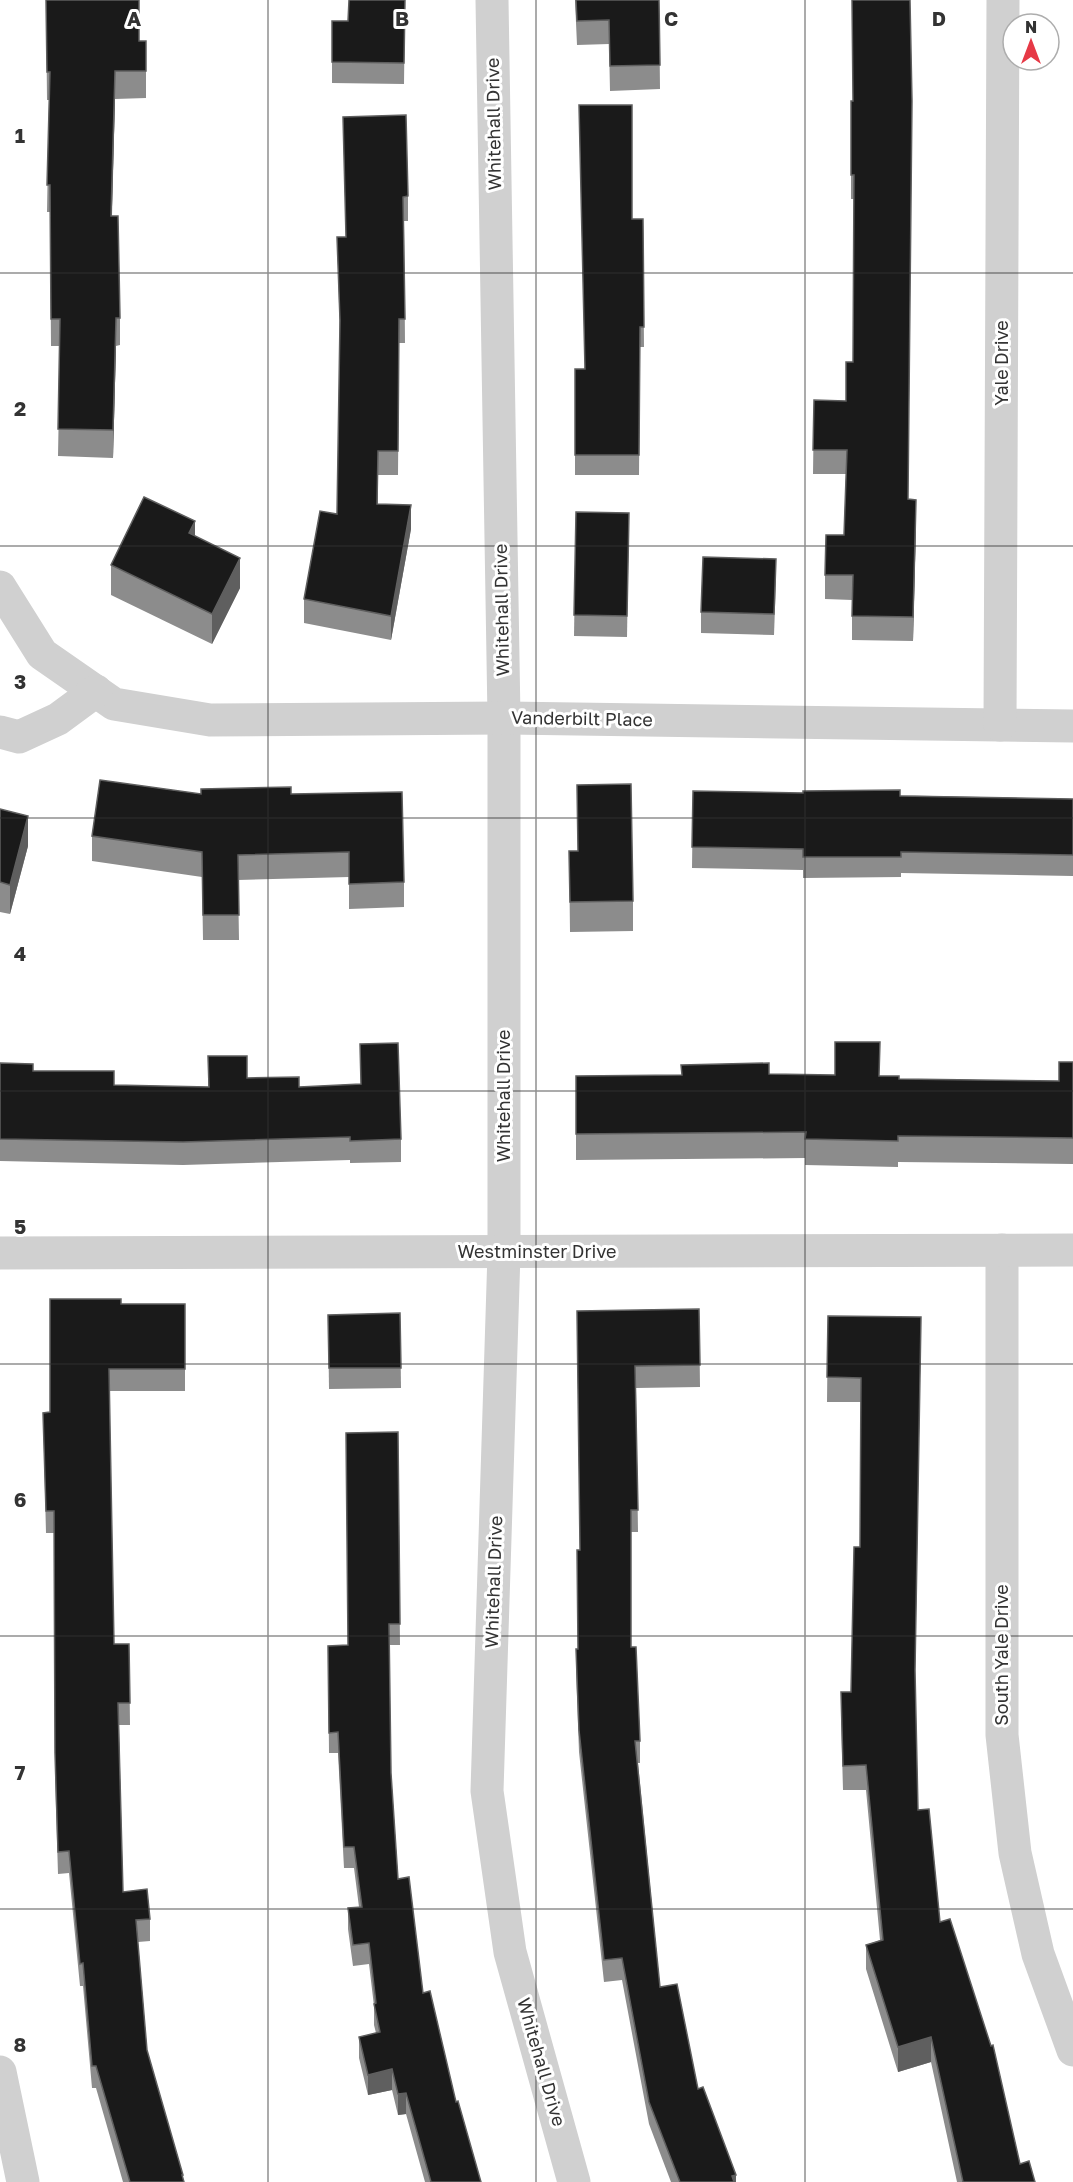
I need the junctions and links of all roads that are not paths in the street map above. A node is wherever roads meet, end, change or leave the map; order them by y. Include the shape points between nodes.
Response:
1 (492, 0) edge
2 (1003, 0) edge
3 (2, 597) edge
4 (96, 691) junction
5 (504, 718) junction
6 (1000, 725) junction
7 (1073, 726) edge
8 (0, 732) edge
9 (1002, 1250) junction
10 (1073, 1250) edge
11 (0, 1253) edge
12 (504, 1253) junction
13 (1073, 2050) edge
14 (0, 2072) edge
15 (23, 2182) edge
16 (574, 2182) edge

1 - 5 street, Whitehall Drive
2 - 6 street, Yale Drive
3 - 4 street, Vanderbilt Place via 42,654
4 - 5 street, Vanderbilt Place via 114,704 210,720
4 - 8 street via 58,719 19,737
5 - 6 street, Vanderbilt Place
5 - 12 street, Whitehall Drive
6 - 7 street, Vanderbilt Place
9 - 10 street, Westminster Drive
9 - 12 street, Westminster Drive
9 - 13 street, South Yale Drive via 1002,1735 1015,1853 1038,1954
11 - 12 street, Westminster Drive
12 - 16 street, Whitehall Drive via 487,1791 510,1952
14 - 15 street

